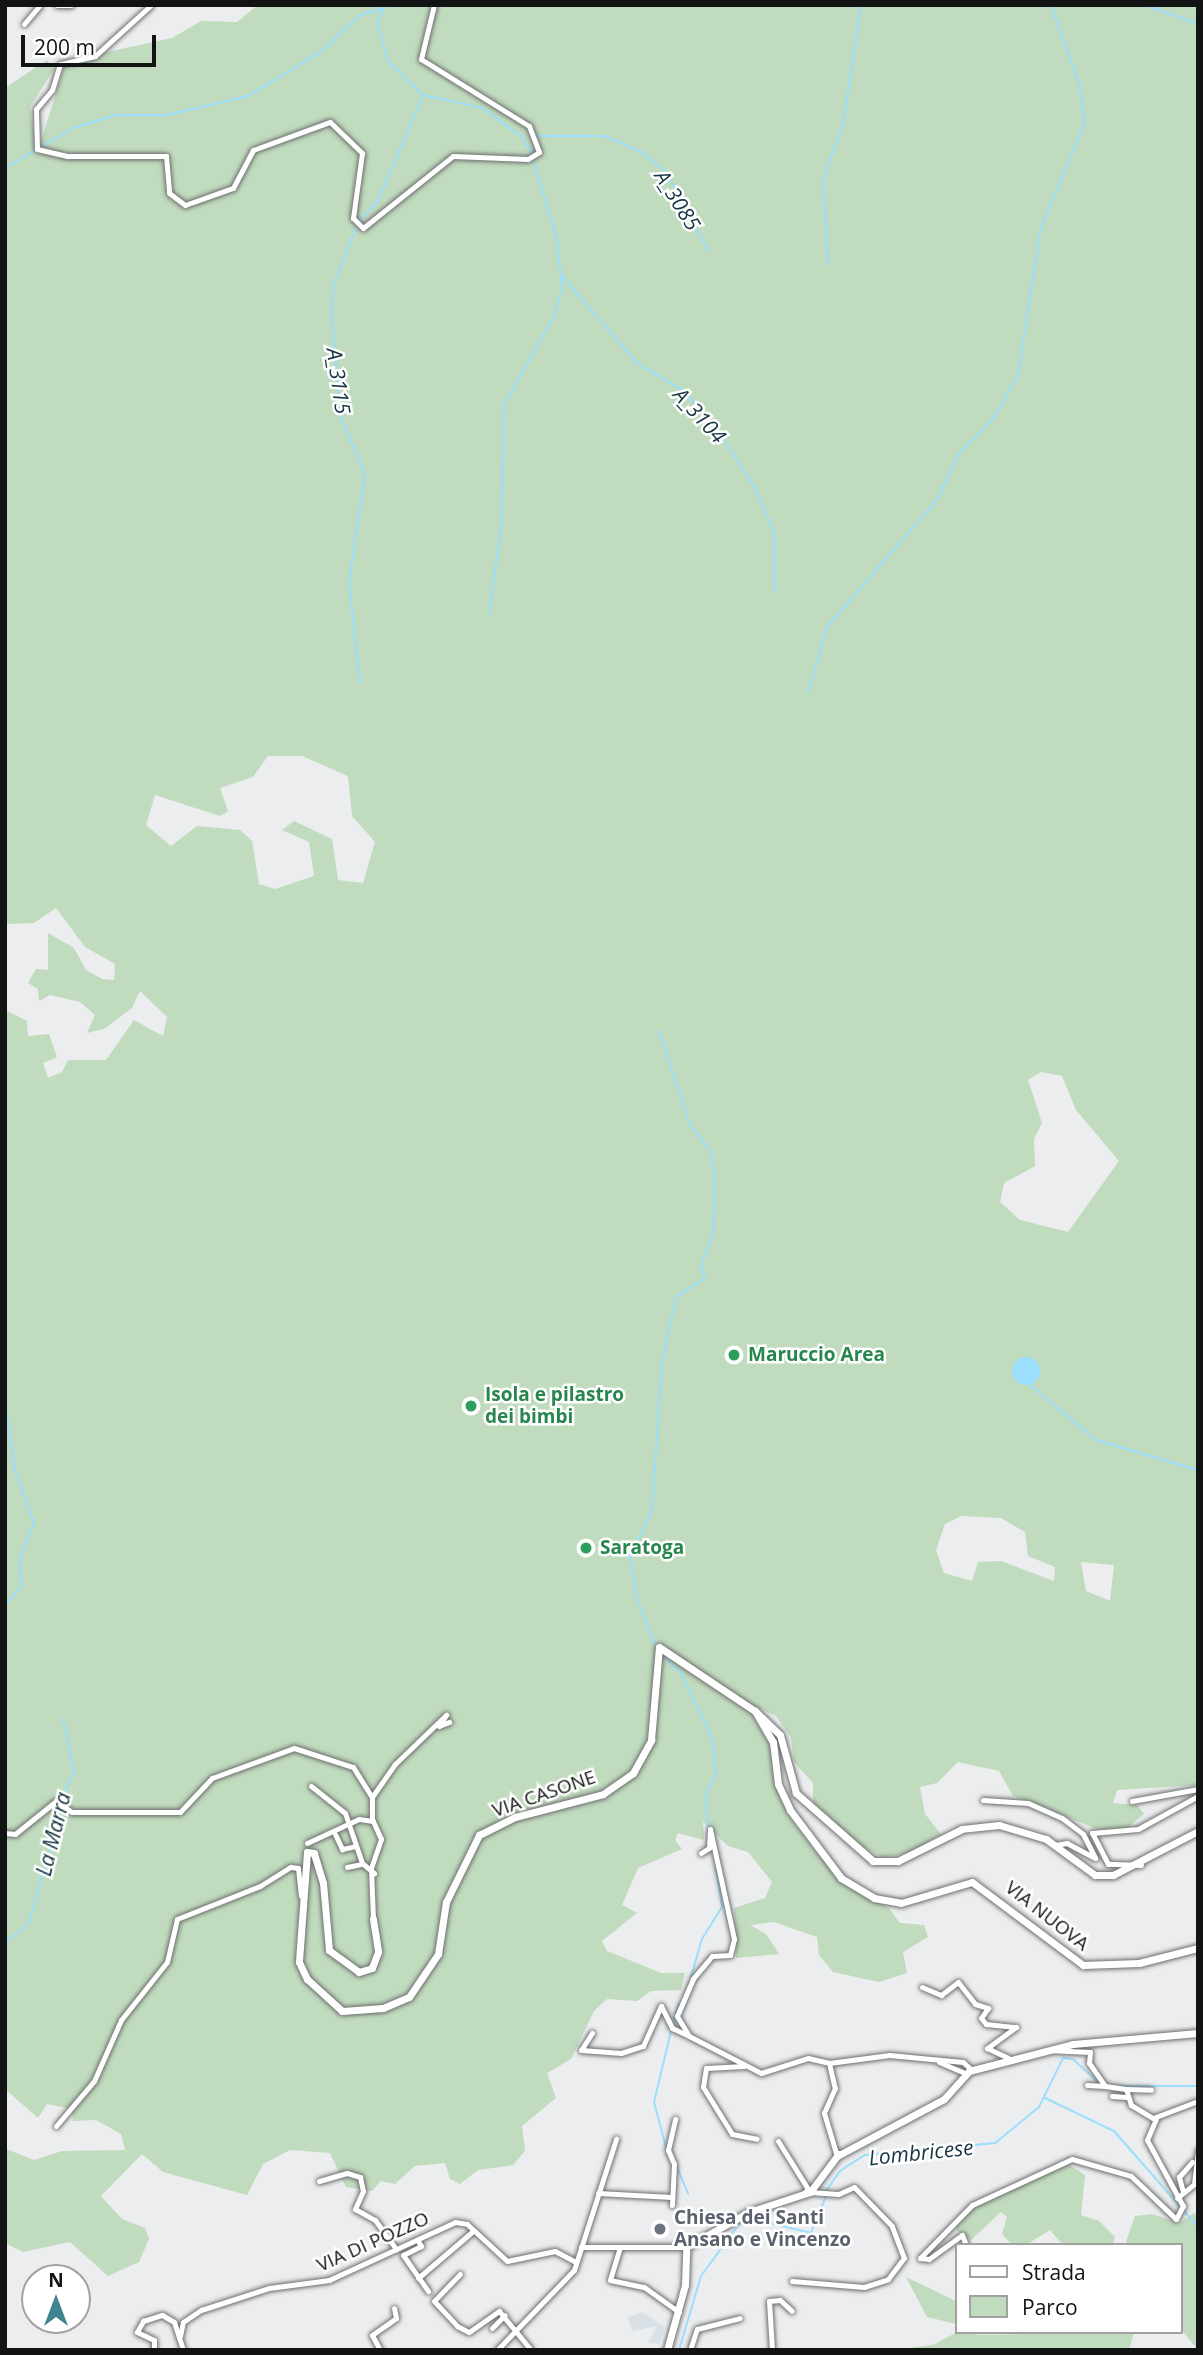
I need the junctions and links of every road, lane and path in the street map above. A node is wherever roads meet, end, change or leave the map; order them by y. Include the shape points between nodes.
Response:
1 (40, 5) edge
2 (57, 5) edge
3 (71, 5) edge
4 (151, 5) edge
5 (434, 5) edge
6 (24, 24) dead end
7 (755, 1711) junction
8 (449, 1722) dead end
9 (310, 1786) dead end
10 (1198, 1789) edge
11 (1198, 1796) edge
12 (372, 1797) junction
13 (983, 1800) dead end
14 (1132, 1801) dead end
15 (373, 1821) junction
16 (349, 1825) junction
17 (1198, 1831) edge
18 (5, 1833) edge
19 (335, 1834) junction
20 (307, 1843) dead end
21 (1055, 1845) junction
22 (356, 1846) junction
23 (701, 1853) dead end
24 (1141, 1865) junction
25 (347, 1867) dead end
26 (365, 1867) junction
27 (374, 1873) junction
28 (301, 1896) junction
29 (373, 1919) joint
30 (1198, 1948) edge
31 (922, 1986) dead end
32 (592, 2033) dead end
33 (1198, 2033) edge
34 (689, 2036) junction
35 (1047, 2050) junction
36 (1008, 2058) junction
37 (829, 2063) junction
38 (744, 2066) junction
39 (969, 2072) junction
40 (1087, 2085) dead end
41 (1105, 2086) junction
42 (1126, 2089) junction
43 (1151, 2090) dead end
44 (1112, 2096) dead end
45 (1126, 2096) junction
46 (1198, 2101) edge
47 (675, 2119) dead end
48 (1156, 2119) junction
49 (56, 2126) dead end
50 (616, 2139) dead end
51 (757, 2139) dead end
52 (778, 2141) dead end
53 (1198, 2150) edge
54 (842, 2153) junction
55 (1192, 2162) junction
56 (318, 2181) dead end
57 (1183, 2192) junction
58 (598, 2193) junction
59 (806, 2193) junction
60 (672, 2197) junction
61 (1177, 2197) junction
62 (672, 2204) dead end
63 (473, 2231) junction
64 (418, 2241) junction
65 (965, 2243) edge
66 (580, 2247) junction
67 (620, 2247) junction
68 (686, 2247) junction
69 (396, 2249) junction
70 (576, 2262) junction
71 (460, 2274) dead end
72 (418, 2278) junction
73 (792, 2281) dead end
74 (428, 2291) dead end
75 (394, 2308) dead end
76 (792, 2311) dead end
77 (679, 2312) junction
78 (505, 2315) junction
79 (740, 2318) dead end
80 (492, 2328) dead end
81 (517, 2330) junction
82 (180, 2336) junction
83 (154, 2350) edge
84 (183, 2350) edge
85 (380, 2350) edge
86 (497, 2350) edge
87 (531, 2350) edge
88 (667, 2350) edge
89 (690, 2350) edge
90 (772, 2350) edge

1 - 6 street
2 - 3 street
4 - 5 street via 95,56 60,64 52,90 36,109 37,149 68,156 166,156 169,193 185,205 233,188 253,150 330,122 362,153 354,218 363,228 453,156 528,159 539,152 529,126 421,59
7 - 21 street via 780,1735 796,1793 865,1858 898,1861 962,1829 999,1825 1025,1829
7 - 28 street, VIA CASONE via 656,1649 651,1740 633,1773 603,1794 516,1817 479,1835 446,1902 438,1954 409,1997 363,2011 342,2011 327,2001 299,1962
7 - 30 street, VIA NUOVA via 773,1742 778,1784 790,1810 841,1878 874,1898 901,1903 972,1882 1083,1965 1139,1963
8 - 12 street via 439,1726 446,1714 394,1764
9 - 16 street via 345,1813
10 - 14 street
11 - 24 street via 1138,1829 1092,1833 1108,1864
12 - 15 street, VIA CASONE
12 - 18 street via 353,1768 294,1748 212,1778 180,1812 72,1812 56,1801 22,1829
13 - 21 street via 1028,1803 1062,1818 1083,1834 1095,1858 1067,1843
15 - 16 street
15 - 27 street, VIA CASONE via 382,1839
16 - 19 street
16 - 22 street
17 - 24 street
19 - 20 street
19 - 22 street via 342,1849
21 - 24 street via 1095,1875
22 - 26 street
23 - 34 street via 710,1844 708,1829 734,1939 730,1955 712,1956 693,1979 677,2016
25 - 26 street
26 - 27 street
27 - 29 street, VIA CASONE
28 - 29 street, VIA CASONE via 310,1849 323,1883 329,1950 359,1972 372,1968 378,1952
28 - 49 street via 298,1868 291,1867 177,1919 167,1962 121,2020 94,2081
31 - 36 street via 941,1995 958,1982 975,2004 988,2008 981,2018 986,2024 1016,2027 987,2048
32 - 34 street via 581,2050 621,2053 643,2046 661,2006 673,2029
33 - 35 street
34 - 38 street
35 - 36 street
35 - 41 street via 1090,2052 1089,2063
36 - 39 street
37 - 38 street via 808,2058 761,2073
37 - 39 street via 861,2056 937,2061
37 - 54 street via 835,2088 824,2113 836,2153
38 - 51 street via 706,2068 703,2087 732,2134
39 - 54 street via 944,2099
40 - 41 street
41 - 42 street
42 - 43 street
42 - 45 street
44 - 45 street
45 - 48 street
46 - 48 street
47 - 60 street
48 - 61 street via 1149,2126 1150,2151
50 - 58 street
52 - 59 street via 808,2189
53 - 55 street
54 - 59 street
55 - 57 street via 1179,2177
55 - 57 street via 1194,2184
56 - 69 street via 347,2173 360,2178 363,2191 355,2208 375,2220
57 - 61 street
58 - 60 street
58 - 66 street
59 - 68 street via 749,2212
59 - 73 street via 827,2194 854,2187 892,2226 903,2263 888,2279 856,2289
60 - 62 street
61 - 65 street via 1182,2210 1176,2219 1131,2176 1072,2159 972,2205 920,2258 929,2259 962,2235
63 - 64 street, VIA DI POZZO via 458,2221
63 - 70 street via 507,2261 555,2251
63 - 72 street
64 - 69 street, VIA DI POZZO
64 - 72 street via 421,2246 403,2255
66 - 67 street
66 - 70 street
67 - 68 street
67 - 77 street via 610,2280 645,2287
68 - 77 street
69 - 82 street, VIA DI POZZO via 316,2284 270,2288 201,2310 183,2322
70 - 81 street via 568,2279
71 - 78 street via 434,2301 464,2333 486,2314
72 - 74 street
75 - 85 street via 396,2318 372,2335
76 - 90 street via 780,2300 769,2301
77 - 88 street
78 - 80 street
78 - 81 street
79 - 89 street via 697,2329
81 - 86 street
81 - 87 street
82 - 83 street via 167,2316 143,2321 137,2332 154,2340
82 - 84 street

